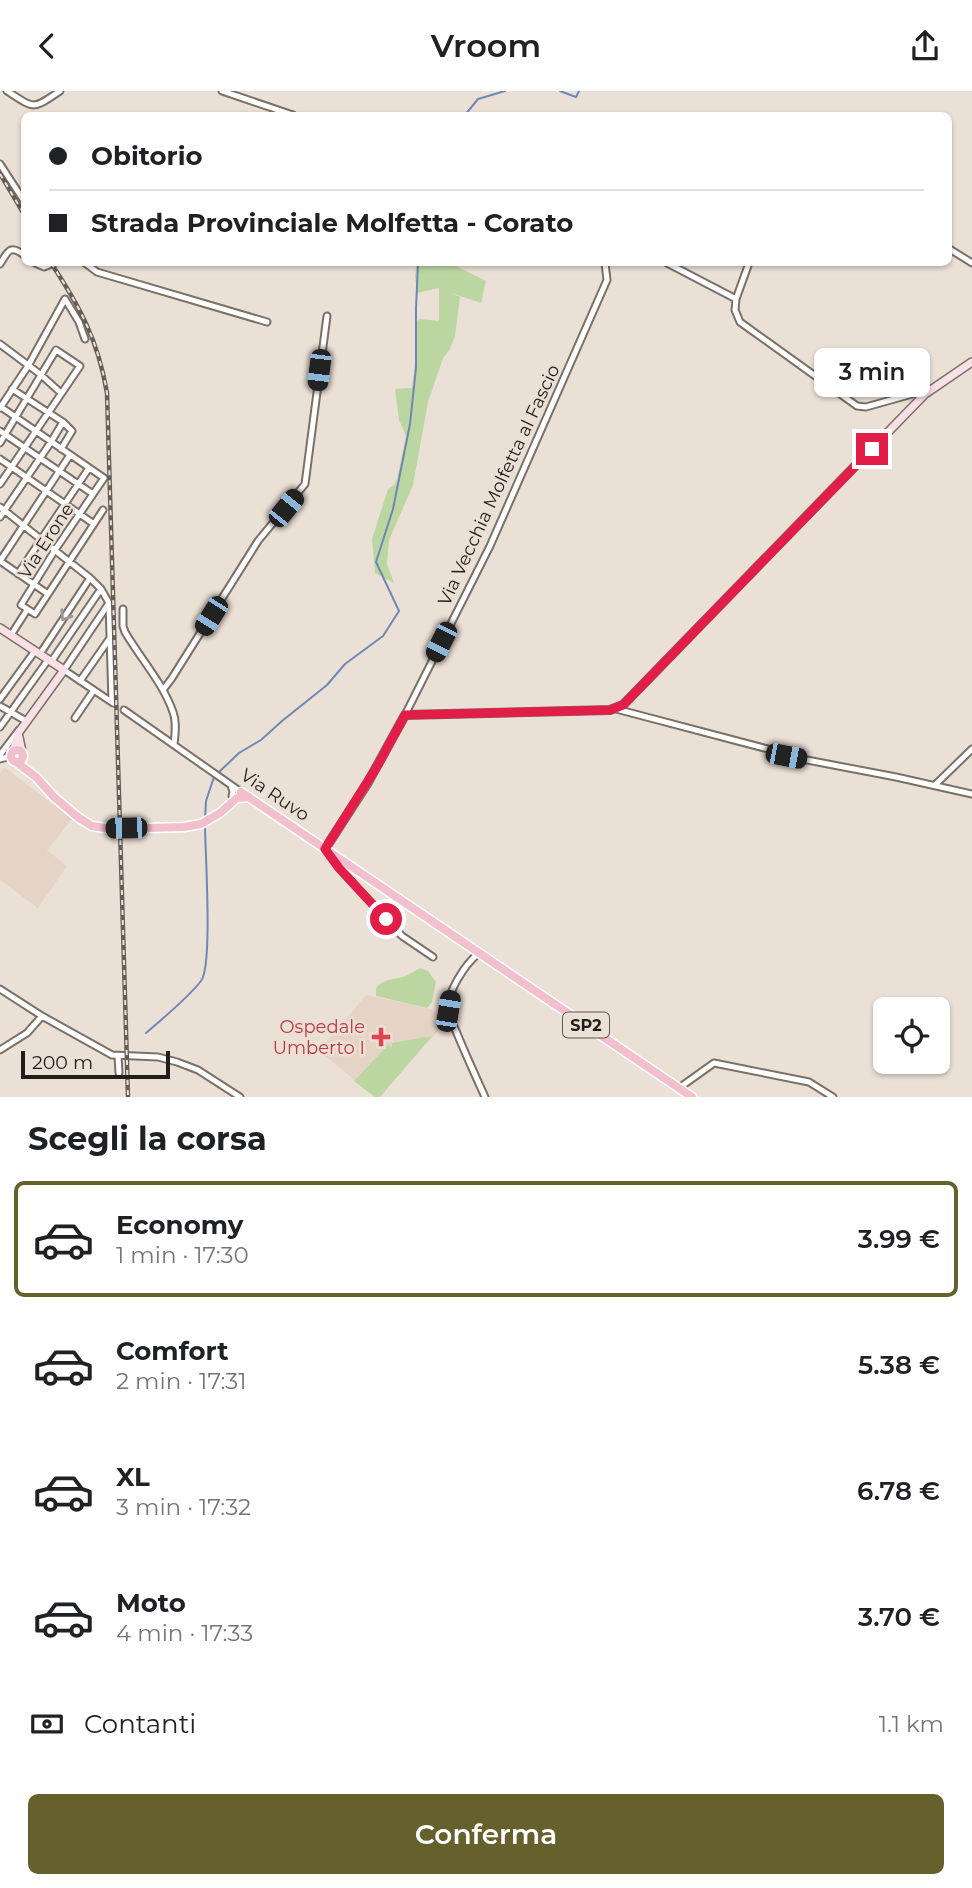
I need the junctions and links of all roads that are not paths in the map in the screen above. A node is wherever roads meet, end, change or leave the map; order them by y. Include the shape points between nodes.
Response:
1 (7, 91) edge
2 (61, 91) edge
3 (222, 91) edge
4 (284, 112) edge
5 (0, 165) edge
6 (21, 196) edge
7 (952, 250) edge
8 (21, 253) edge
9 (972, 263) edge
10 (0, 264) edge
11 (89, 266) edge
12 (605, 266) edge
13 (673, 266) edge
14 (748, 266) edge
15 (736, 299) junction
16 (327, 316) dead end
17 (268, 322) dead end
18 (85, 339) dead end
19 (0, 344) edge
20 (972, 362) edge
21 (28, 366) junction
22 (40, 374) junction
23 (932, 389) junction
24 (0, 390) edge
25 (11, 392) junction
26 (61, 393) junction
27 (27, 398) junction
28 (0, 407) edge
29 (48, 413) junction
30 (15, 418) junction
31 (63, 422) junction
32 (35, 431) junction
33 (2, 432) edge
34 (51, 442) junction
35 (0, 443) edge
36 (24, 447) junction
37 (61, 449) junction
38 (70, 455) junction
39 (40, 458) junction
40 (0, 459) edge
41 (12, 467) junction
42 (89, 468) junction
43 (59, 472) junction
44 (28, 478) junction
45 (0, 484) edge
46 (78, 484) junction
47 (47, 490) junction
48 (93, 494) junction
49 (65, 503) junction
50 (2, 509) edge
51 (103, 510) dead end
52 (80, 513) junction
53 (0, 517) edge
54 (94, 524) junction
55 (23, 525) junction
56 (40, 539) junction
57 (55, 550) junction
58 (0, 561) edge
59 (69, 562) junction
60 (18, 574) junction
61 (90, 578) junction
62 (34, 584) junction
63 (101, 589) junction
64 (48, 594) junction
65 (108, 603) junction
66 (123, 609) dead end
67 (27, 610) junction
68 (6, 631) edge
69 (110, 638) junction
70 (0, 640) edge
71 (37, 652) junction
72 (50, 661) junction
73 (64, 670) junction
74 (80, 681) junction
75 (94, 690) junction
76 (163, 690) junction
77 (0, 699) edge
78 (0, 706) edge
79 (616, 709) junction
80 (124, 711) dead end
81 (11, 712) junction
82 (405, 715) junction
83 (75, 718) dead end
84 (0, 727) edge
85 (23, 727) junction
86 (174, 745) junction
87 (972, 749) edge
88 (17, 755) junction
89 (0, 757) edge
90 (935, 785) junction
91 (972, 794) edge
92 (236, 795) junction
93 (325, 849) junction
94 (479, 952) junction
95 (433, 957) dead end
96 (0, 989) edge
97 (42, 1016) junction
98 (0, 1050) edge
99 (118, 1056) junction
100 (119, 1073) dead end
101 (679, 1088) junction
102 (240, 1097) edge
103 (485, 1097) edge
104 (692, 1097) edge
105 (833, 1097) edge

1 - 2 street via 30,106
3 - 4 street
5 - 6 street
7 - 9 street
8 - 10 street via 12,249
11 - 17 street via 106,275
12 - 82 street, Via Vecchia Molfetta al Fascio via 607,280 490,546
13 - 15 street
14 - 15 street
15 - 23 street via 740,322 857,406
16 - 76 street via 305,484 258,541
18 - 21 street via 65,299
19 - 21 street
20 - 23 street
21 - 22 street
21 - 25 street
22 - 26 street
22 - 26 street via 55,350 80,366
22 - 27 street
23 - 79 street
24 - 25 street
25 - 27 street
25 - 28 street
26 - 29 street
27 - 29 street
27 - 30 street
28 - 30 street
29 - 31 street
29 - 32 street
30 - 32 street
30 - 33 street
31 - 34 street
31 - 37 street via 72,431
32 - 34 street
32 - 36 street
33 - 35 street
33 - 36 street
34 - 37 street
34 - 39 street
36 - 39 street
36 - 41 street
37 - 38 street
38 - 42 street
38 - 43 street
39 - 43 street
39 - 44 street
40 - 41 street
41 - 44 street
41 - 45 street
42 - 46 street
42 - 48 street, Via Erone via 104,478
43 - 46 street
43 - 47 street
44 - 47 street
44 - 50 street
46 - 48 street
46 - 49 street
47 - 49 street
47 - 55 street
48 - 52 street, Via Erone
49 - 52 street
49 - 56 street
50 - 53 street
50 - 55 street
51 - 54 street
52 - 54 street
52 - 57 street, Via Erone
54 - 59 street
55 - 56 street
55 - 58 street
56 - 57 street
56 - 60 street
57 - 59 street
57 - 62 street, Via Erone
58 - 60 street
59 - 61 street
59 - 64 street
60 - 62 street
61 - 63 street
61 -> 71 street
62 - 64 street
62 - 67 street, Via Erone via 21,605
63 - 65 street
63 - 72 street
64 - 67 street via 35,614
65 - 69 street
65 - 73 street
66 - 76 street via 125,632
67 - 68 street
68 - 70 street
68 - 71 street
69 - 74 street
69 - 75 street via 113,703
71 - 72 street
71 - 77 street
72 - 73 street
72 - 81 street
73 - 74 street
73 - 85 street
74 - 75 street
75 - 83 street
76 - 86 street via 175,722
78 - 81 street
79 - 82 street
79 - 90 street via 786,756
80 - 86 street, Via Ruvo
81 - 84 street
81 - 85 street
82 - 93 street
85 - 88 street
85 - 89 street
86 - 92 street, Via Ruvo via 228,782
87 - 90 street
88 - 89 street
88 - 92 main road, bridge via 79,818 111,829 201,824
90 - 91 street
92 - 93 main road, Via Ruvo / SP2 via 249,797
93 - 94 main road, Via Ruvo / SP2
93 - 95 street via 402,936
94 - 101 main road, SP2
94 - 103 street via 456,982 448,1011
96 - 97 street
97 - 98 street via 27,1033
97 - 99 street
99 - 100 street
99 - 102 street via 177,1062
101 - 104 main road, SP2
101 - 105 street via 714,1063 809,1082

